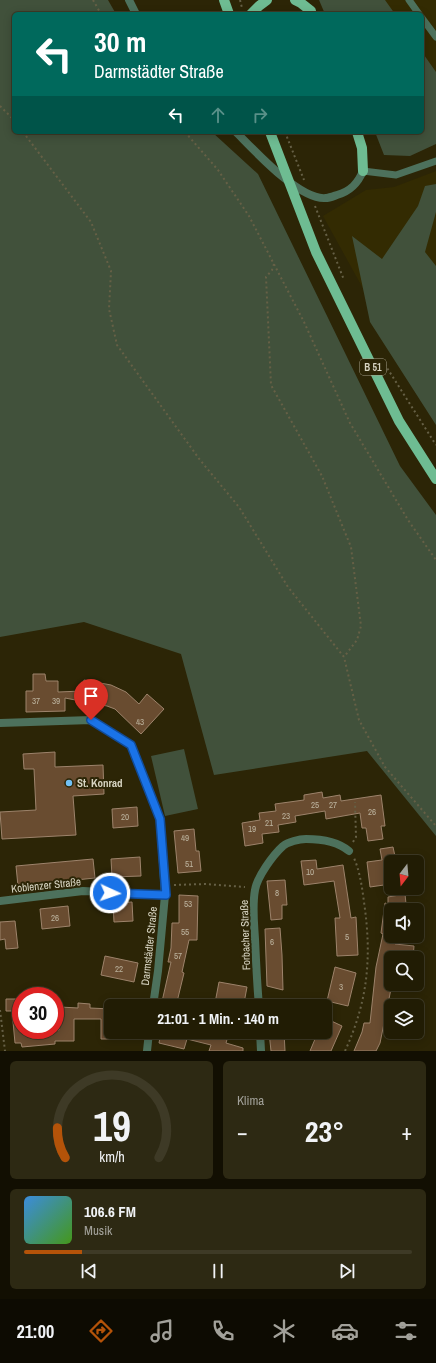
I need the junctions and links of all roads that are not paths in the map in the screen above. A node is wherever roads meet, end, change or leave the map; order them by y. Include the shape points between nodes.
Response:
1 (128, 0) edge
2 (224, 0) edge
3 (267, 0) edge
4 (295, 0) edge
5 (306, 0) edge
6 (409, 0) edge
7 (135, 12) edge
8 (228, 12) edge
9 (253, 12) edge
10 (311, 12) edge
11 (312, 12) edge
12 (418, 12) edge
13 (424, 21) edge
14 (436, 37) edge
15 (238, 134) edge
16 (271, 134) edge
17 (358, 134) edge
18 (436, 161) edge
19 (363, 171) junction
20 (436, 479) edge
21 (0, 723) edge
22 (349, 851) road end
23 (166, 895) junction
24 (0, 901) edge
25 (154, 999) edge
26 (259, 999) edge
27 (148, 1039) edge
28 (260, 1039) edge
29 (147, 1051) edge
30 (261, 1051) edge

1 - 7 street
2 - 8 main road
3 - 9 main road
4 - 10 main road
5 - 11 main road
6 - 12 lane
13 - 14 lane
15 - 19 street via 278,173 302,191 318,197 326,198 346,193 358,182
16 - 20 main road, B 51 via 316,252 399,421
17 - 19 main road via 362,148
18 - 19 lane via 396,175
21 - 23 street, Darmstädter Straße via 91,720 131,745 160,819
22 - 26 street, Forbacher Straße via 333,842 301,839 284,846 262,872 255,888 253,908
23 - 24 street, Koblenzer Straße via 83,892
23 - 25 street, Darmstädter Straße
27 - 29 street
28 - 30 street

